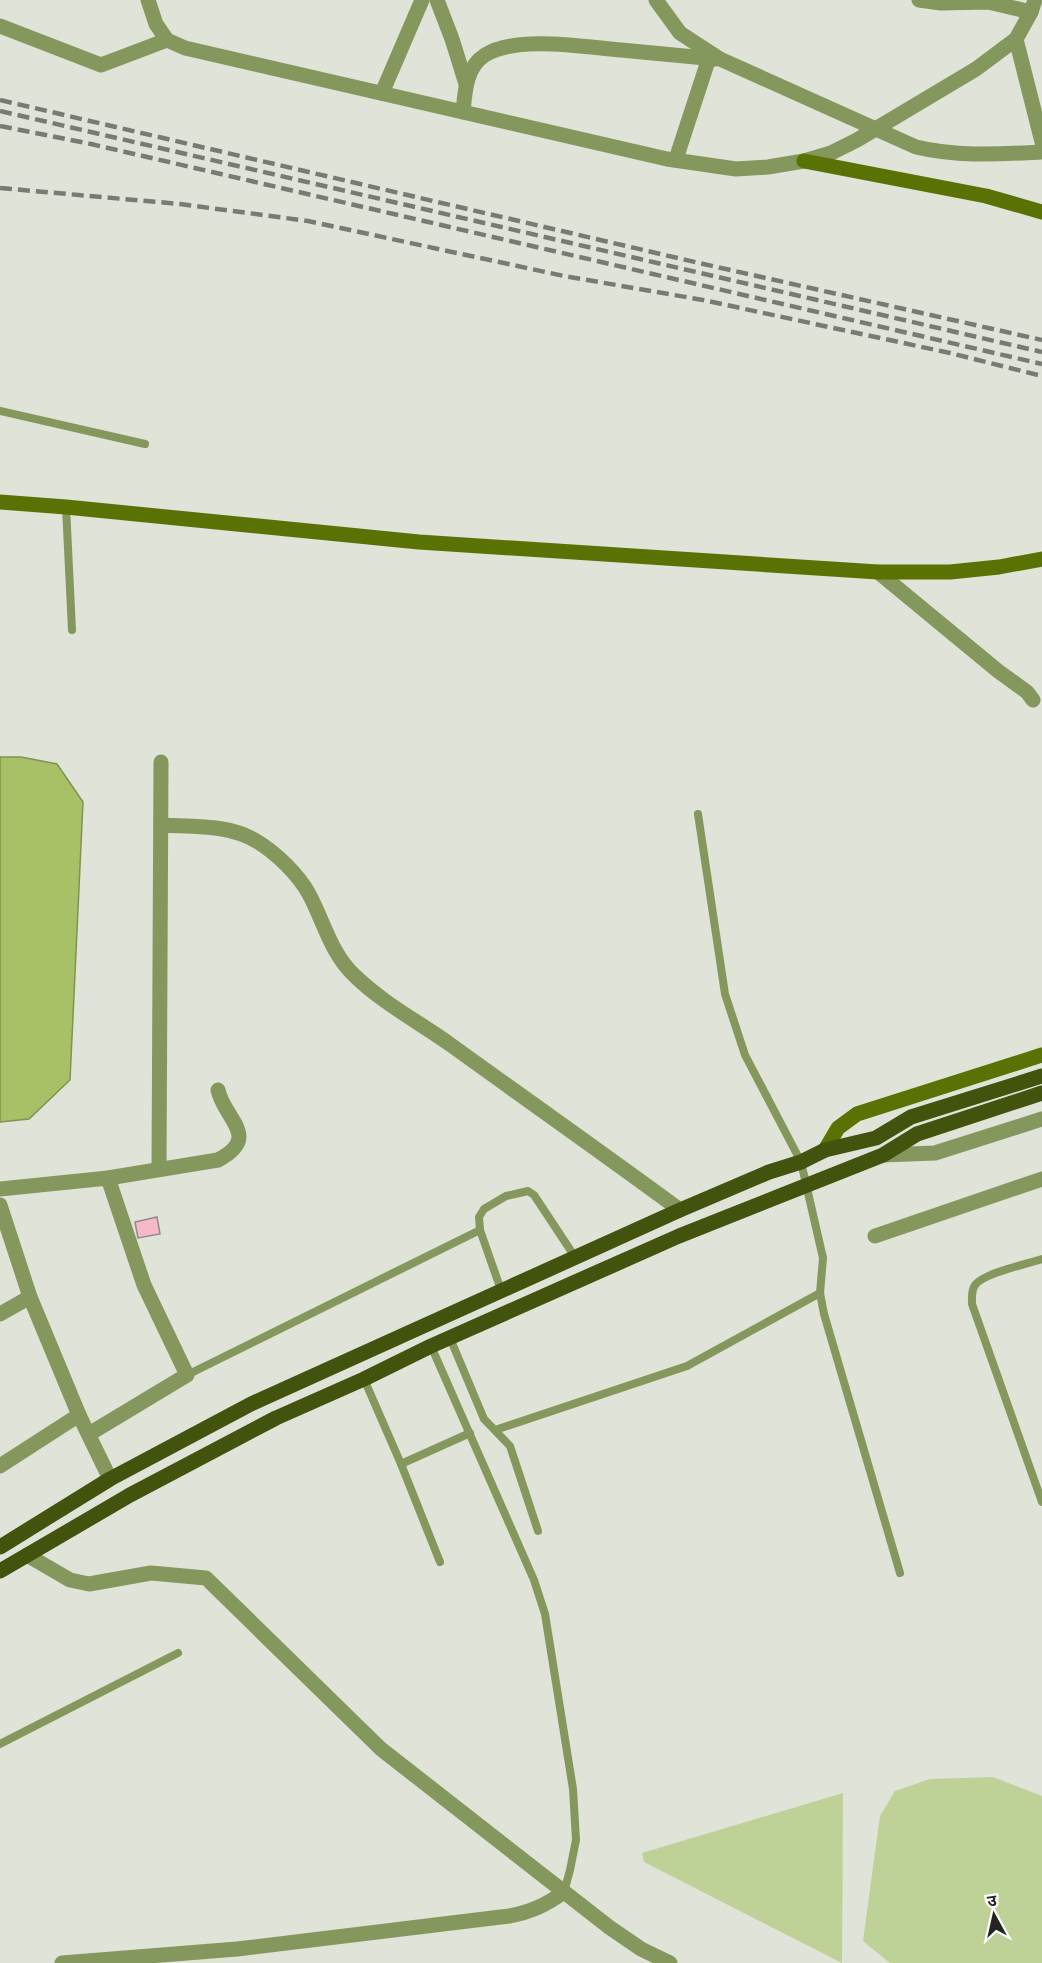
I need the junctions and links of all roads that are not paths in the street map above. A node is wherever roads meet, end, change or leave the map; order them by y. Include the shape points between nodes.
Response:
1 (148, 0) edge
2 (422, 0) edge
3 (437, 0) edge
4 (656, 0) edge
5 (919, 0) edge
6 (1035, 7) edge
7 (0, 26) edge
8 (1016, 39) junction
9 (167, 40) junction
10 (714, 59) junction
11 (466, 84) junction
12 (382, 93) junction
13 (463, 112) junction
14 (874, 128) junction
15 (1042, 142) edge
16 (1042, 152) edge
17 (676, 159) junction
18 (804, 161) junction
19 (1042, 212) edge
20 (0, 411) edge
21 (145, 444) dead end
22 (0, 502) edge
23 (66, 507) junction
24 (1042, 559) edge
25 (878, 572) junction
26 (72, 630) dead end
27 (1033, 700) dead end
28 (161, 762) dead end
29 (698, 814) dead end
30 (161, 825) junction
31 (1042, 1055) edge
32 (1042, 1076) edge
33 (218, 1090) dead end
34 (1042, 1093) edge
35 (1042, 1119) edge
36 (825, 1150) junction
37 (883, 1155) junction
38 (801, 1162) junction
39 (159, 1169) junction
40 (108, 1178) junction
41 (1042, 1179) edge
42 (807, 1184) junction
43 (0, 1189) edge
44 (0, 1205) edge
45 (680, 1210) junction
46 (480, 1230) junction
47 (875, 1236) dead end
48 (575, 1257) junction
49 (1042, 1259) edge
50 (501, 1290) junction
51 (820, 1293) junction
52 (30, 1297) junction
53 (0, 1314) edge
54 (450, 1338) junction
55 (431, 1346) junction
56 (187, 1375) junction
57 (364, 1379) junction
58 (79, 1415) junction
59 (495, 1430) junction
60 (470, 1433) junction
61 (89, 1434) junction
62 (401, 1464) junction
63 (0, 1466) edge
64 (110, 1479) junction
65 (1042, 1502) edge
66 (538, 1531) dead end
67 (0, 1547) edge
68 (27, 1555) junction
69 (440, 1562) dead end
70 (0, 1571) edge
71 (900, 1573) dead end
72 (178, 1653) dead end
73 (0, 1744) edge
74 (567, 1880) junction
75 (641, 1956) edge
76 (62, 1963) edge
77 (670, 1963) edge

1 - 9 street via 156,24
2 - 12 street
3 - 11 street
4 - 10 street via 680,33
5 - 6 street
6 - 8 street
7 - 9 street via 101,65
8 - 14 street via 976,69
8 - 15 street
9 - 12 street via 185,48
10 - 11 street via 527,44 486,55 477,62
10 - 14 street
10 - 17 street
11 - 13 street
12 - 13 street
13 - 17 street
14 - 16 street via 916,147 942,153
14 - 18 street via 831,153
17 - 18 street via 736,170
18 - 19 street via 986,196
20 - 21 lane
22 - 23 street
23 - 25 street via 419,542
23 - 26 lane
24 - 25 street via 950,572
25 - 27 street
28 - 30 street
29 - 38 lane via 725,994 734,1025 745,1055
30 - 39 street
30 - 45 street via 239,832 259,842 290,869 308,892 332,946 353,975 386,1003
31 - 36 street via 857,1114 838,1128
32 - 36 main road via 911,1117 876,1138
33 - 39 street via 235,1120 236,1148 218,1160
34 - 37 main road via 917,1134
35 - 37 street via 935,1153
36 - 38 main road
37 - 42 main road
38 - 42 lane
38 - 45 main road
39 - 40 street
40 - 43 street
40 - 56 street via 144,1285
41 - 47 street
42 - 51 lane via 823,1258
42 - 54 main road via 595,1271
44 - 52 street
45 - 48 main road
46 - 48 lane via 479,1217 484,1209 506,1196 528,1191
46 - 50 lane
46 - 56 lane
48 - 50 main road
49 - 65 lane via 983,1278 972,1294 972,1304
50 - 64 main road via 251,1404
51 - 59 lane via 687,1366
51 - 71 lane
52 - 53 street
52 - 58 street
54 - 55 main road
54 - 59 lane via 484,1419
55 - 57 main road
55 - 60 lane
56 - 61 street
57 - 62 lane
57 - 68 main road via 265,1424
58 - 61 street
58 - 63 street
59 - 66 lane via 510,1446
60 - 62 lane
60 - 74 lane via 545,1614 573,1789 576,1840
61 - 64 street
62 - 69 lane
64 - 67 main road
68 - 70 main road
68 - 74 street via 79,1584 151,1573 206,1578 381,1749
72 - 73 lane
74 - 75 street
74 - 76 street via 547,1904 509,1916 237,1949
75 - 77 street

